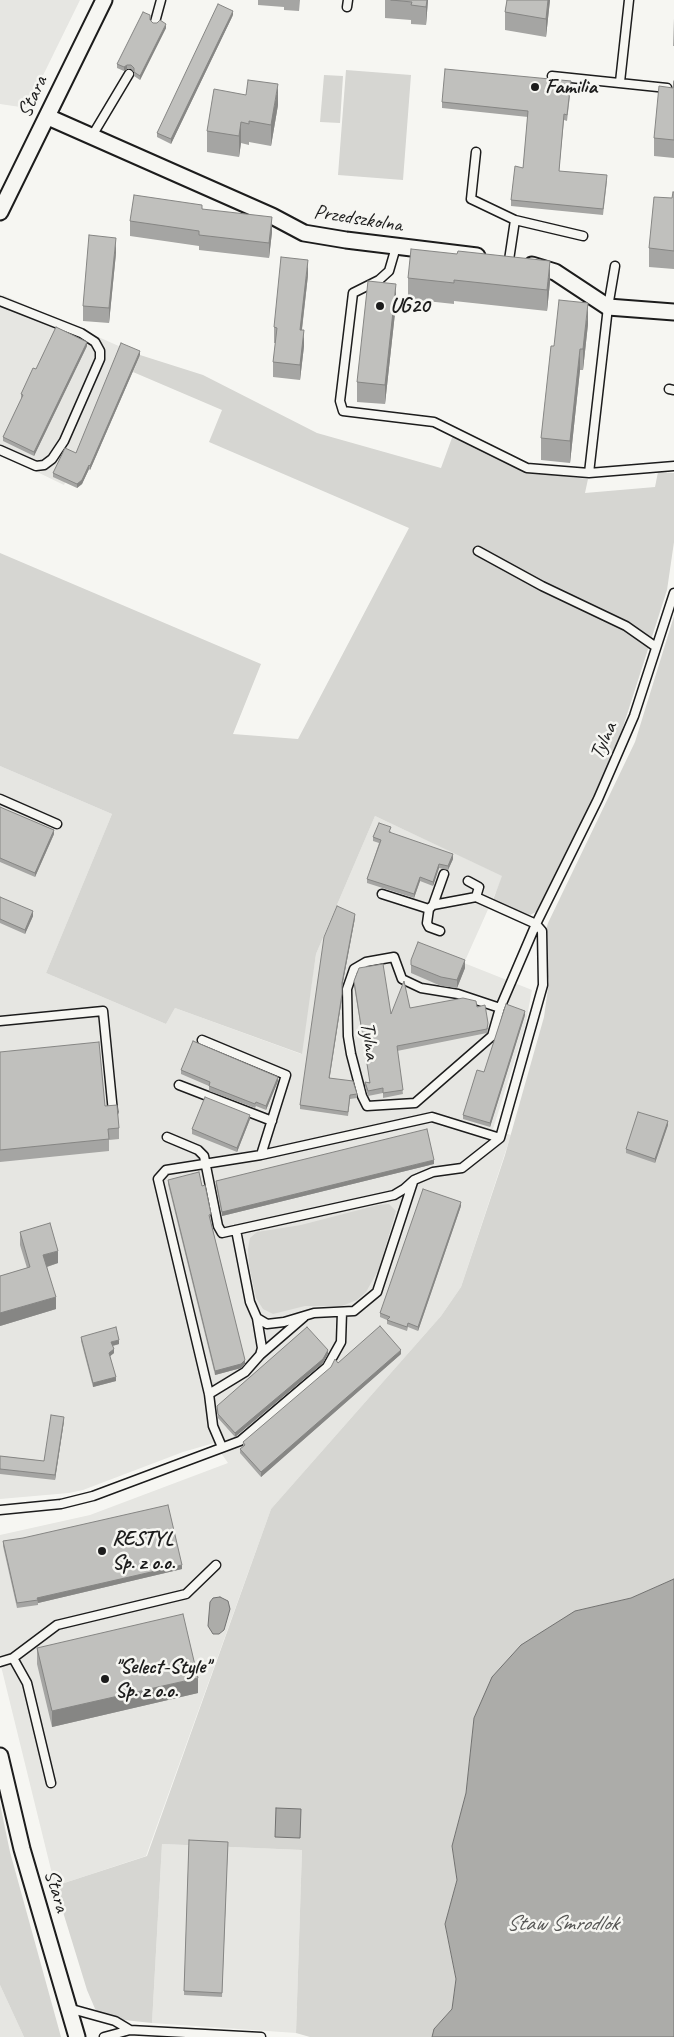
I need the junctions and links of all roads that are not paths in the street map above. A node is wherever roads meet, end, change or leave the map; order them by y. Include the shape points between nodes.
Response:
1 (104, 0) edge
2 (161, 0) edge
3 (629, 0) edge
4 (155, 22) edge
5 (129, 74) dead end
6 (552, 76) dead end
7 (620, 82) junction
8 (667, 88) edge
9 (48, 117) junction
10 (92, 136) junction
11 (476, 152) dead end
12 (0, 212) edge
13 (515, 220) junction
14 (583, 236) dead end
15 (396, 247) junction
16 (509, 260) junction
17 (614, 266) dead end
18 (0, 301) edge
19 (608, 307) junction
20 (674, 312) edge
21 (0, 450) edge
22 (674, 466) edge
23 (589, 473) junction
24 (478, 551) dead end
25 (674, 593) edge
26 (656, 647) junction
27 (0, 799) edge
28 (57, 824) dead end
29 (444, 874) dead end
30 (468, 881) dead end
31 (382, 894) dead end
32 (476, 897) junction
33 (431, 907) junction
34 (536, 924) junction
35 (440, 931) dead end
36 (500, 1008) junction
37 (0, 1021) edge
38 (202, 1040) dead end
39 (179, 1085) dead end
40 (113, 1112) edge
41 (272, 1121) junction
42 (166, 1137) dead end
43 (500, 1138) junction
44 (261, 1155) junction
45 (206, 1163) junction
46 (414, 1180) junction
47 (236, 1230) junction
48 (342, 1312) junction
49 (308, 1315) junction
50 (257, 1318) junction
51 (260, 1355) junction
52 (209, 1394) junction
53 (222, 1447) junction
54 (0, 1510) edge
55 (216, 1565) dead end
56 (13, 1658) junction
57 (0, 1662) edge
58 (0, 1756) edge
59 (51, 1783) dead end
60 (68, 2008) junction
61 (130, 2030) junction
62 (77, 2037) edge
63 (104, 2037) edge
64 (261, 2037) edge

1 - 9 street, Stara
2 - 4 lane
3 - 7 lane
5 - 10 lane
6 - 7 lane
7 - 8 lane
9 - 10 street, Przedszkolna
9 - 12 street, Stara
10 - 15 street, Przedszkolna via 304,233
11 - 13 lane via 471,199
13 - 14 lane
13 - 16 lane
15 - 16 street, Przedszkolna
15 - 23 lane via 389,271 353,293 340,401 344,411 434,422 527,468
16 - 19 street, Przedszkolna via 555,272
17 - 19 lane
18 - 21 lane via 95,342 100,359 64,441 52,459 36,466
19 - 20 street, Przedszkolna
19 - 23 lane
22 - 23 lane
24 - 26 lane via 626,626
25 - 26 lane, Tylna
26 - 34 lane, Tylna via 628,731
27 - 28 lane
29 - 33 lane
30 - 32 lane via 479,887
31 - 33 lane
32 - 33 lane
32 - 34 lane
33 - 35 lane via 427,923
34 - 36 lane, Tylna
34 - 43 lane via 542,932 543,985
36 - 36 lane, Tylna via 458,994 421,988 402,978 394,957 366,962 354,969 347,989 348,1036 367,1106 415,1103 492,1036
37 - 40 lane via 103,1011
38 - 41 lane via 286,1075
39 - 41 lane
41 - 44 lane
42 - 45 lane via 198,1150
43 - 44 lane via 432,1117
43 - 46 lane via 462,1168 433,1172
44 - 45 lane
45 - 47 lane via 218,1226 222,1233
45 - 52 lane via 166,1170 158,1179
46 - 47 lane via 394,1195
46 - 48 lane via 378,1292 354,1311
47 - 50 lane via 250,1302
48 - 49 lane
48 - 53 lane via 341,1342 327,1367 240,1441
49 - 50 lane via 267,1324
49 - 51 lane
50 - 51 lane via 262,1348
51 - 52 lane via 245,1372
52 - 53 lane via 213,1426
53 - 54 lane via 93,1496 61,1504
55 - 56 lane via 186,1594 57,1625
56 - 57 lane
56 - 59 lane via 27,1683
58 - 60 street, Stara via 22,1848
60 - 61 lane via 114,2020
60 - 62 street, Stara
61 - 63 lane
61 - 64 lane

